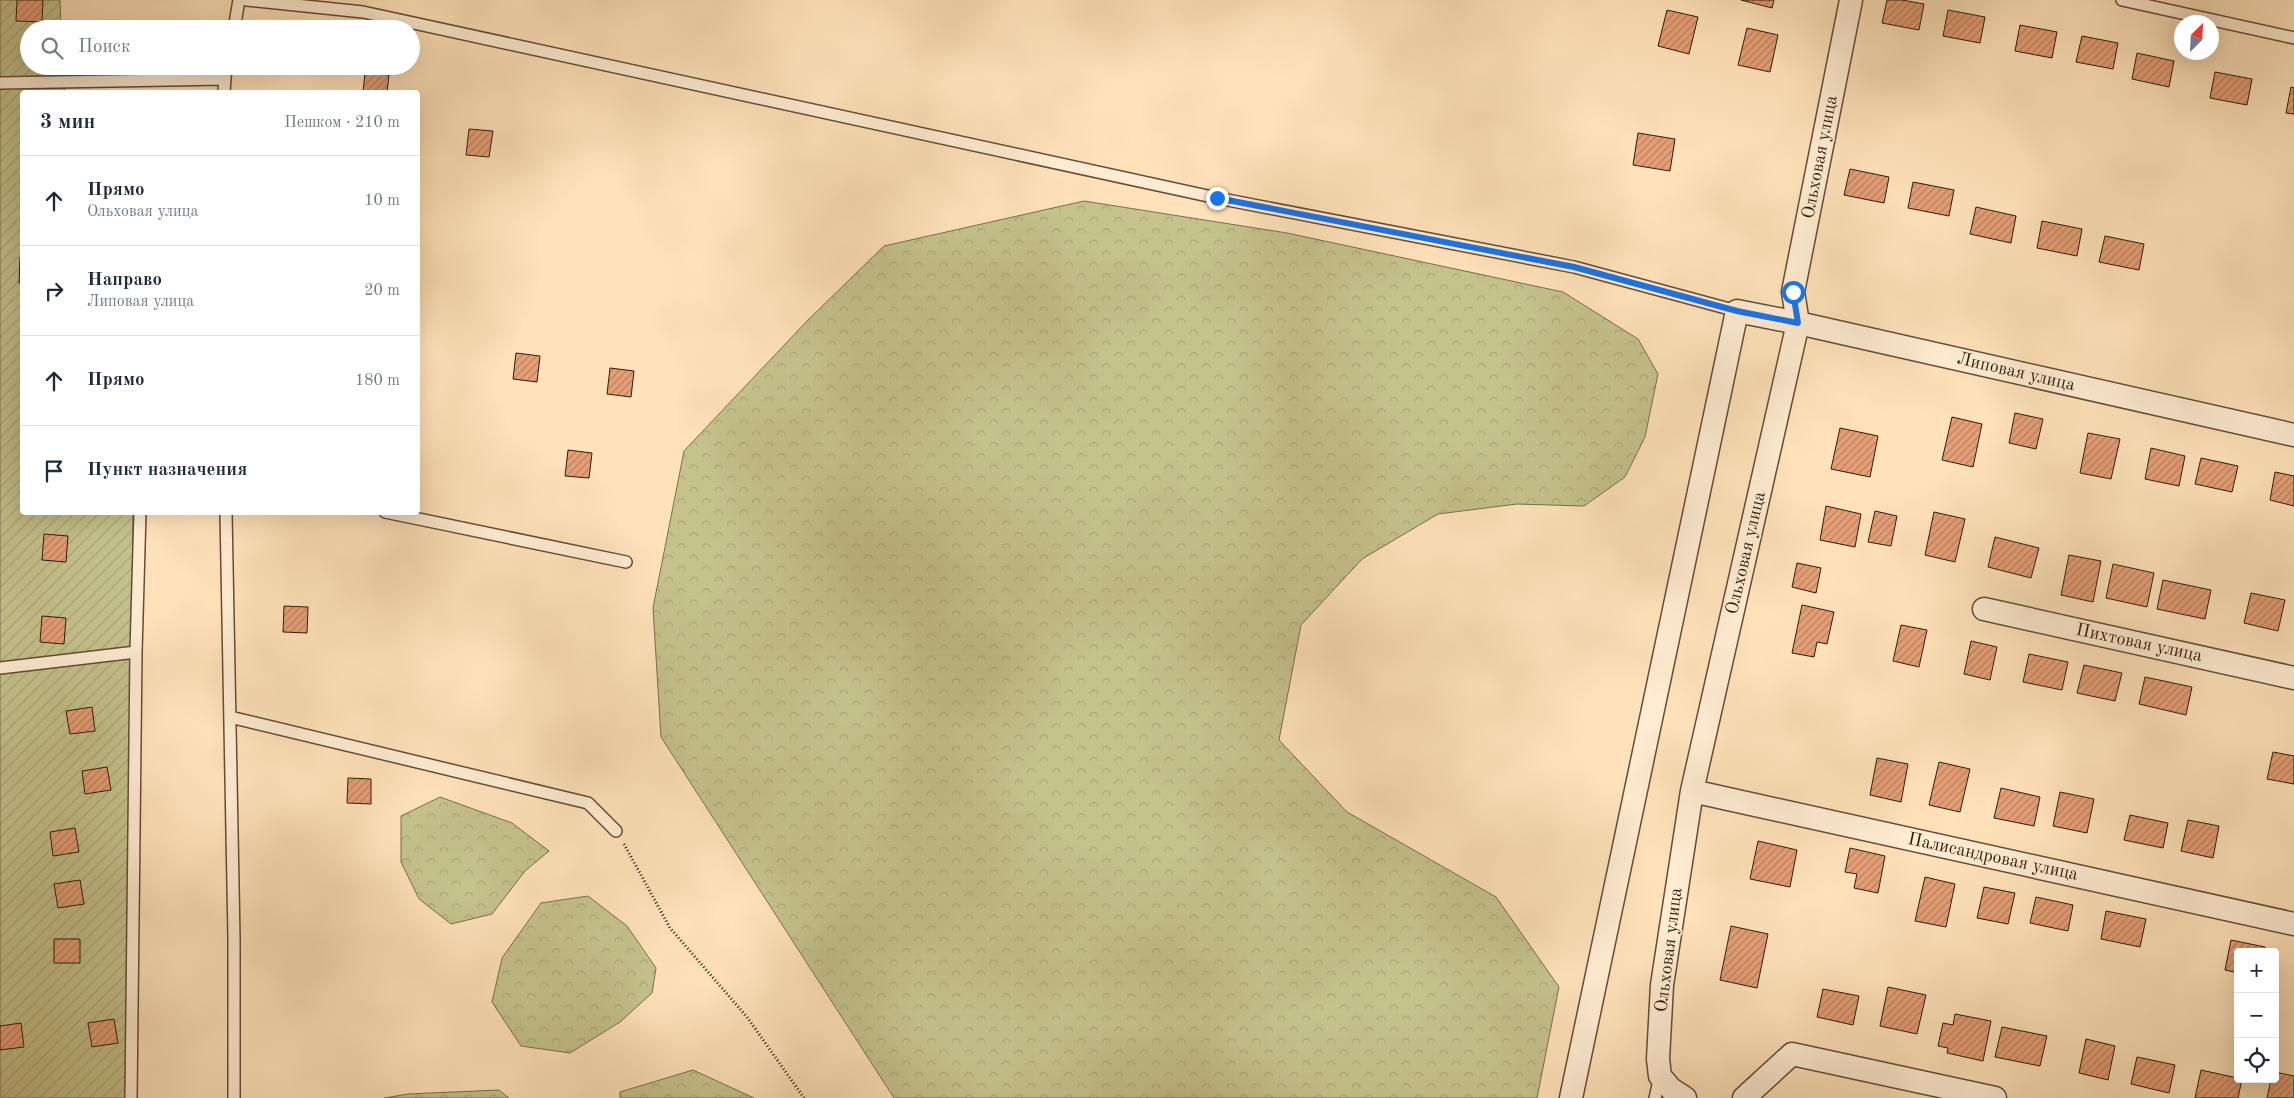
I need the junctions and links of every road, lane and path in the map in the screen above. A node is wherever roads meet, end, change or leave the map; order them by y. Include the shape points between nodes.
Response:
1 (239, 0) edge
2 (247, 0) edge
3 (367, 0) edge
4 (1851, 0) edge
5 (2122, 0) edge
6 (363, 12) junction
7 (236, 20) edge
8 (400, 20) edge
9 (420, 24) edge
10 (2294, 38) edge
11 (224, 75) edge
12 (224, 78) junction
13 (0, 83) edge
14 (224, 90) edge
15 (1737, 311) junction
16 (1798, 323) junction
17 (2294, 434) edge
18 (140, 515) edge
19 (226, 515) edge
20 (399, 515) edge
21 (626, 562) dead end
22 (1984, 609) dead end
23 (136, 652) junction
24 (0, 668) edge
25 (2294, 678) edge
26 (230, 717) junction
27 (1692, 791) junction
28 (616, 830) joint
29 (2294, 924) edge
30 (1660, 1076) junction
31 (131, 1098) edge
32 (234, 1098) edge
33 (804, 1098) edge
34 (1571, 1098) edge
35 (1655, 1098) edge
36 (1685, 1098) edge
37 (1744, 1098) edge
38 (1995, 1098) edge

1 - 7 lane
2 - 6 lane
3 - 6 lane
4 - 16 street, Ольховая улица via 1793,292
5 - 10 lane
6 - 8 lane
9 - 15 lane via 1217,198 1574,267
11 - 12 lane
12 - 13 lane
12 - 14 lane
15 - 16 street, Липовая улица
15 - 34 street
16 - 17 street, Липовая улица
16 - 27 street, Ольховая улица
18 - 23 lane
19 - 26 lane
20 - 21 lane
22 - 25 street, Пихтовая улица
23 - 24 lane
23 - 31 lane
26 - 28 lane via 588,803
26 - 32 lane
27 - 29 street, Палисандровая улица
27 - 30 street, Ольховая улица via 1662,985
28 - 33 path via 670,928 747,1017
30 - 35 lane
30 - 36 street
37 - 38 street via 1792,1054

